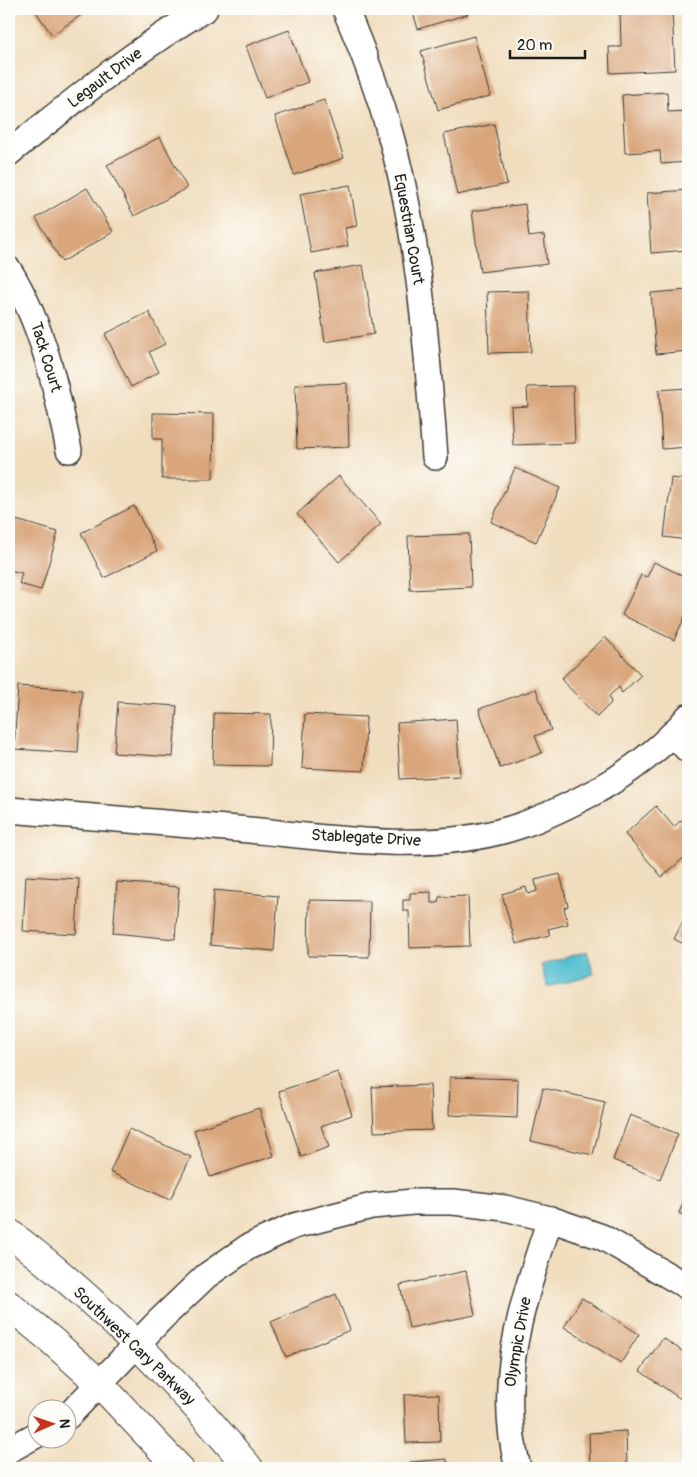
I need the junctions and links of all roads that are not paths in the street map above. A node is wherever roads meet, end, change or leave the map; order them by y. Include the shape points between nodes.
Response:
1 (205, 9) edge
2 (345, 9) edge
3 (179, 15) edge
4 (9, 153) edge
5 (9, 270) edge
6 (69, 450) dead end
7 (435, 457) dead end
8 (683, 734) edge
9 (9, 810) edge
10 (550, 1219) junction
11 (9, 1233) edge
12 (688, 1286) edge
13 (9, 1305) edge
14 (136, 1344) junction
15 (99, 1382) junction
16 (78, 1405) edge
17 (28, 1440) edge
18 (9, 1450) edge
19 (180, 1468) edge
20 (249, 1468) edge
21 (518, 1468) edge

1 - 3 street, Legault Drive
2 - 7 street, Equestrian Court via 377,90 409,215 421,295
3 - 4 street, Legault Drive
5 - 6 street, Tack Court via 44,346
8 - 9 street, Stablegate Drive via 612,782 551,814 480,835 444,840 373,841
10 - 12 street via 602,1237
10 - 14 street via 505,1208 414,1202 372,1206 294,1226 248,1247 206,1276
10 - 21 street, Olympic Drive via 516,1335 509,1384 510,1421
11 - 14 main road, Southwest Cary Parkway
13 - 15 main road
14 - 15 street
14 - 20 main road, Southwest Cary Parkway via 212,1423
15 - 16 street
15 - 19 main road
17 - 18 street

